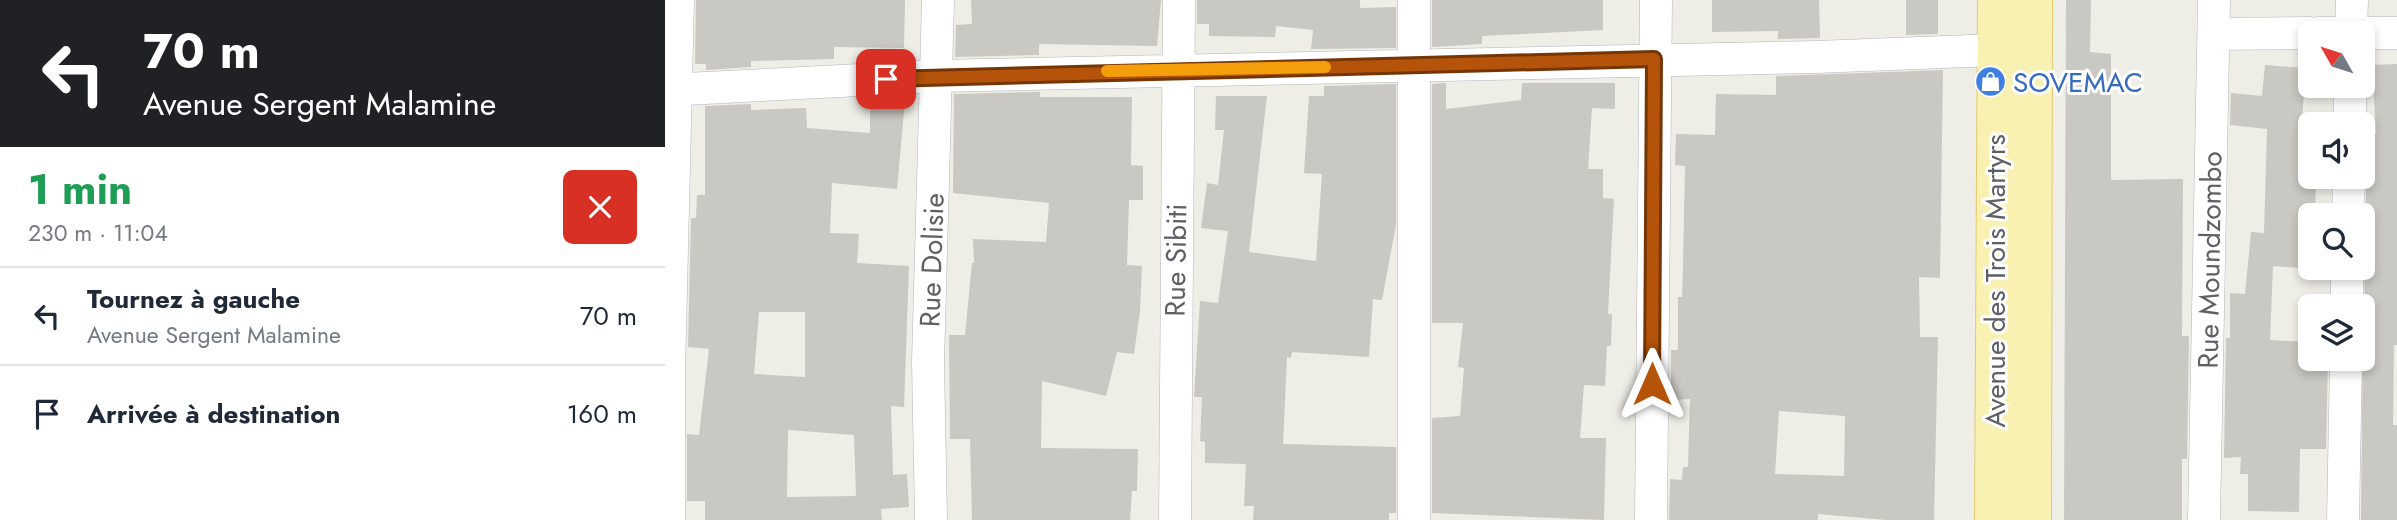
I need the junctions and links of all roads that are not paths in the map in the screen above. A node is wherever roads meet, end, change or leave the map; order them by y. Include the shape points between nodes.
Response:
1 (678, 0) edge
2 (938, 0) edge
3 (1179, 0) edge
4 (1414, 0) edge
5 (1656, 0) edge
6 (1997, 0) edge
7 (2033, 0) edge
8 (2214, 0) edge
9 (2352, 0) edge
10 (2351, 21) edge
11 (2298, 33) edge
12 (2375, 33) edge
13 (2397, 33) edge
14 (2215, 34) junction
15 (2015, 50) junction
16 (1654, 59) junction
17 (1415, 65) junction
18 (1179, 69) junction
19 (938, 76) junction
20 (671, 90) edge
21 (2346, 371) edge
22 (669, 520) edge
23 (932, 520) edge
24 (1175, 520) edge
25 (1414, 520) edge
26 (1651, 520) edge
27 (1994, 520) edge
28 (2032, 520) edge
29 (2204, 520) edge
30 (2343, 520) edge

1 - 20 street
2 - 19 street, Rue Dolisie
3 - 18 street, Rue Sibiti
4 - 17 street
5 - 16 street
6 - 15 main road, Avenue des Trois Martyrs
7 - 15 main road, Avenue des Trois Martyrs
8 - 14 street, Rue Moundzombo
9 - 10 street
11 - 14 street
12 - 13 street
14 - 29 street, Rue Moundzombo
15 - 16 street
15 - 27 main road, Avenue des Trois Martyrs
15 - 28 main road, Avenue des Trois Martyrs
16 - 17 street
16 - 26 street
17 - 18 street
17 - 25 street
18 - 19 street
18 - 24 street, Rue Sibiti
19 - 20 street
19 - 23 street, Rue Dolisie via 928,362
20 - 22 street
21 - 30 street

